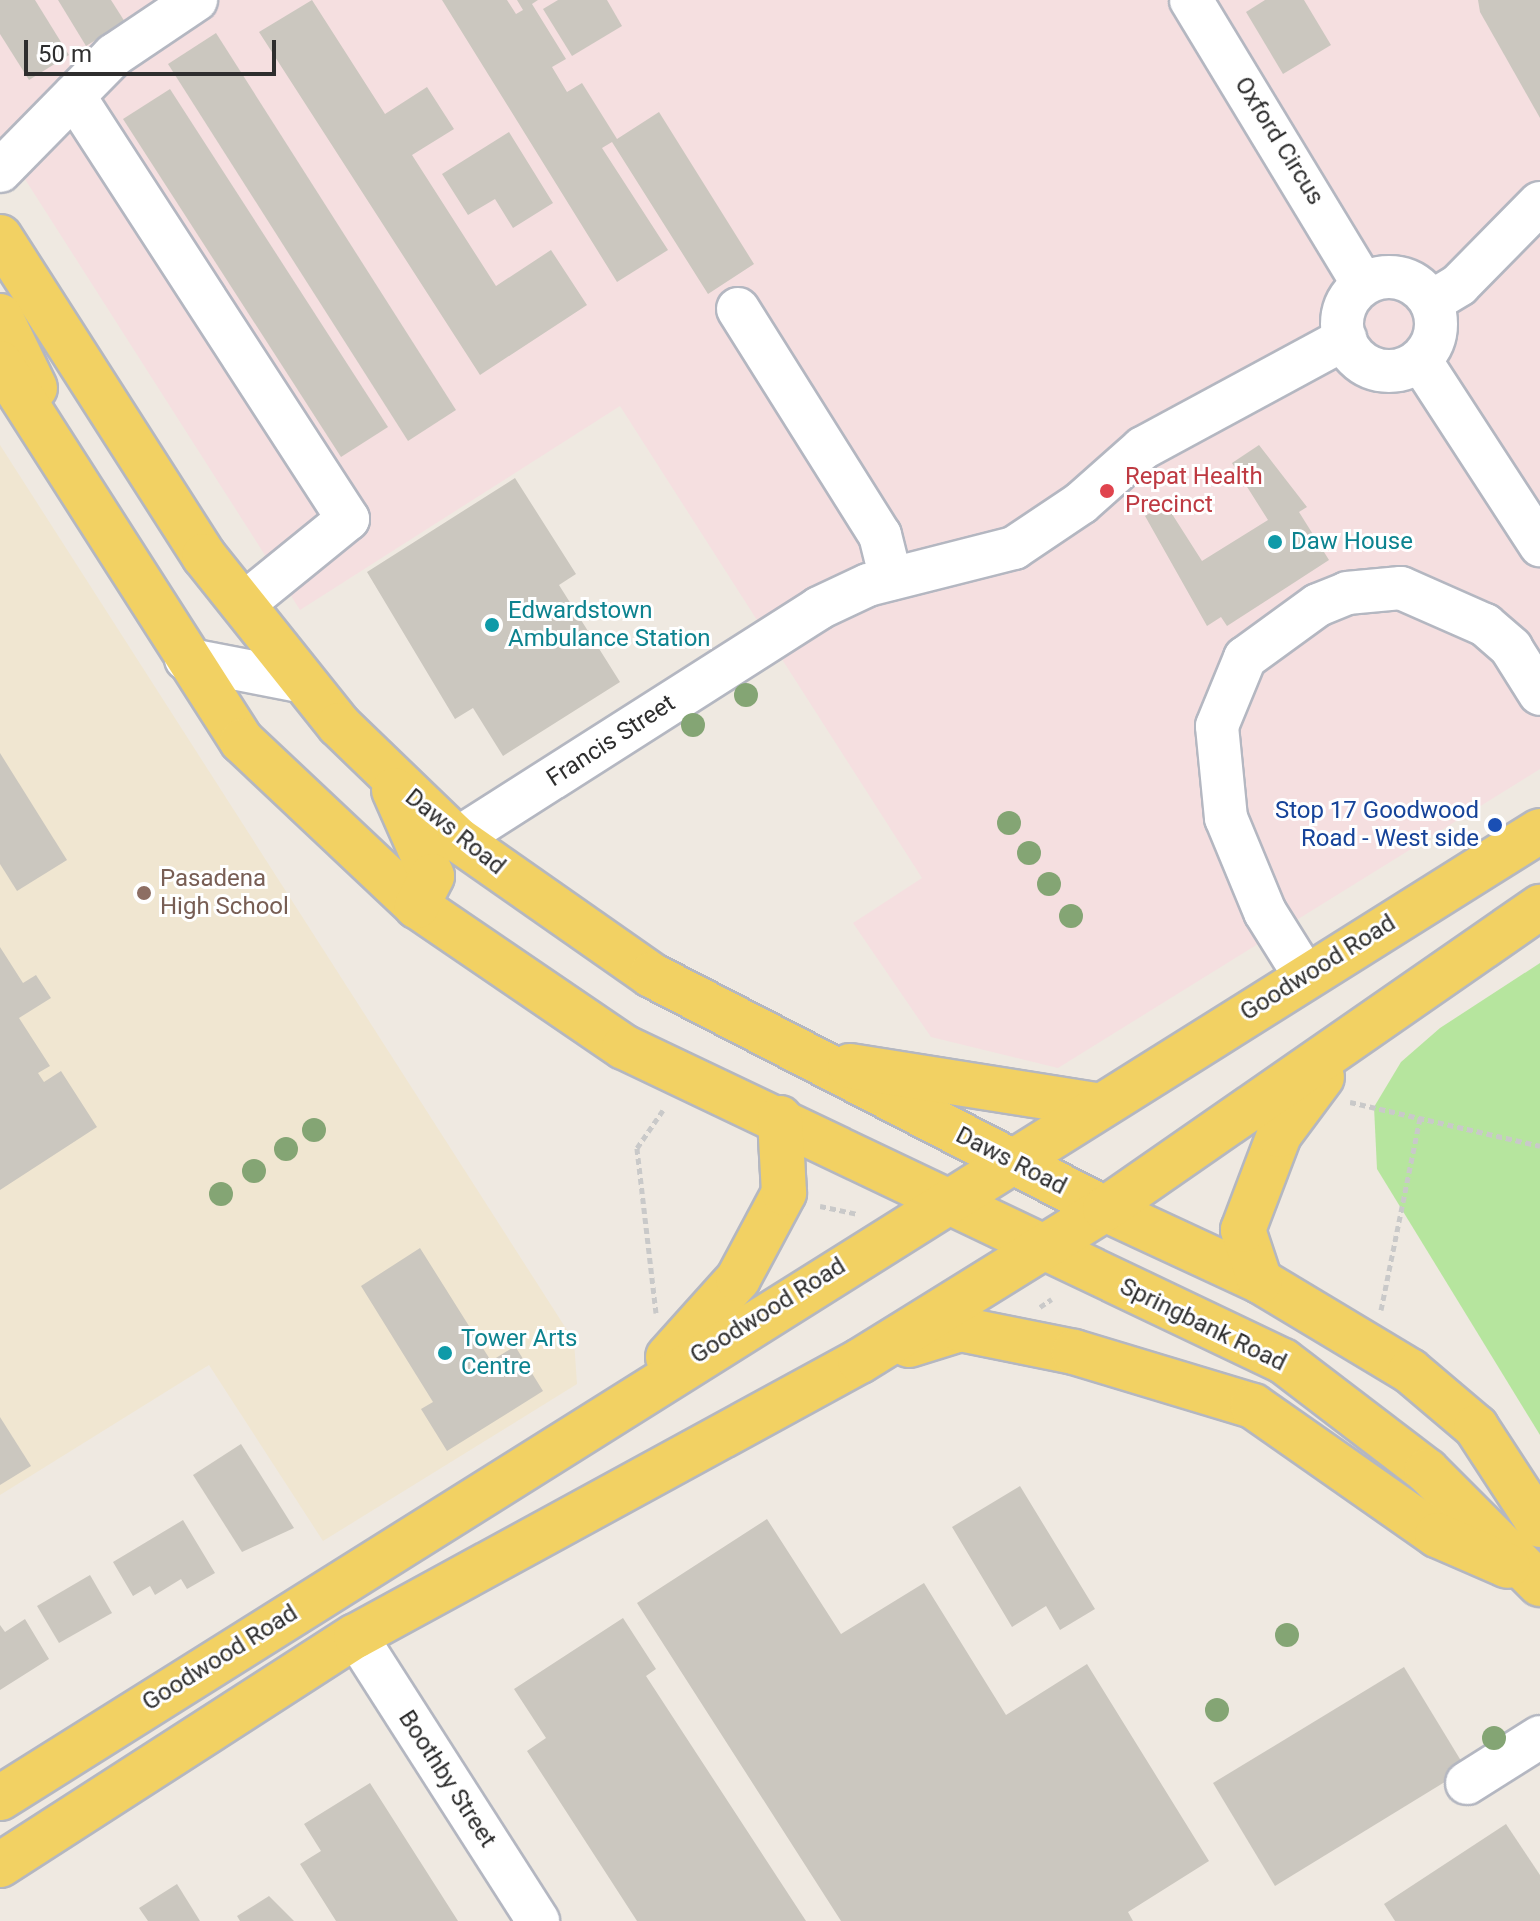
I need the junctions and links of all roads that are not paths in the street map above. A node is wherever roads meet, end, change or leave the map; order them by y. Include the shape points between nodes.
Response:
1 (196, 0) edge
2 (1191, 0) edge
3 (74, 96) junction
4 (0, 171) edge
5 (1540, 203) edge
6 (0, 237) edge
7 (1363, 284) junction
8 (1431, 302) junction
9 (738, 309) dead end
10 (0, 316) edge
11 (1345, 339) junction
12 (1420, 360) junction
13 (0, 363) edge
14 (66, 469) junction
15 (1540, 545) edge
16 (891, 579) junction
17 (242, 605) junction
18 (186, 659) junction
19 (304, 682) junction
20 (1540, 694) edge
21 (388, 777) junction
22 (1540, 831) edge
23 (457, 839) junction
24 (417, 906) junction
25 (1540, 907) edge
26 (1305, 976) junction
27 (1366, 1033) junction
28 (810, 1060) junction
29 (1097, 1105) junction
30 (780, 1118) junction
31 (1010, 1160) junction
32 (947, 1200) junction
33 (1105, 1209) junction
34 (1042, 1246) junction
35 (1260, 1281) junction
36 (860, 1361) junction
37 (634, 1395) junction
38 (1536, 1510) edge
39 (1536, 1580) edge
40 (356, 1636) junction
41 (1540, 1737) edge
42 (1467, 1783) dead end
43 (0, 1798) edge
44 (0, 1865) edge
45 (538, 1921) edge

1 - 3 street via 114,55
2 - 7 street, Oxford Circus
3 - 4 street
3 - 17 street via 348,519
5 - 8 street via 1459,285
6 - 17 main road, Daws Road via 181,522
7 - 8 street via 1399,277
7 - 11 street via 1342,314
8 - 12 street via 1437,325
9 - 16 street via 880,535
10 - 14 main road via 20,348
11 - 12 street via 1355,357 1381,371
11 - 16 street, Francis Street via 1143,448 1081,503 1014,548
12 - 15 street
13 - 14 main road
14 - 18 main road
16 - 23 street, Francis Street via 841,596
17 - 19 main road, Daws Road
18 - 19 street
18 - 24 main road via 242,741
19 - 21 main road, Daws Road
20 - 26 street via 1511,648 1485,625 1401,588 1347,593 1318,605 1245,658 1217,726 1221,792 1265,912
21 - 23 main road, Daws Road
21 - 24 main road via 432,876
22 - 26 main road, Goodwood Road
23 - 28 main road, Daws Road via 651,975
24 - 30 main road via 624,1047
25 - 27 main road
26 - 29 main road, Goodwood Road
27 - 33 main road
27 - 35 main road via 1306,1092 1279,1135 1243,1230
28 - 29 main road
28 - 31 main road, Daws Road
29 - 31 main road, Goodwood Road
30 - 32 main road
30 - 37 main road via 784,1193 738,1279
31 - 32 main road, Goodwood Road
31 - 33 main road, Daws Road
32 - 34 main road, Springbank Road
32 - 37 main road, Goodwood Road
33 - 34 main road
33 - 35 main road
34 - 36 main road
34 - 39 main road, Springbank Road via 1283,1361 1427,1471
35 - 38 main road via 1410,1371 1476,1427
36 - 39 main road via 960,1329 1074,1352 1253,1406 1437,1535
36 - 40 main road
37 - 43 main road, Goodwood Road
40 - 44 main road
40 - 45 street, Boothby Street
41 - 42 street

